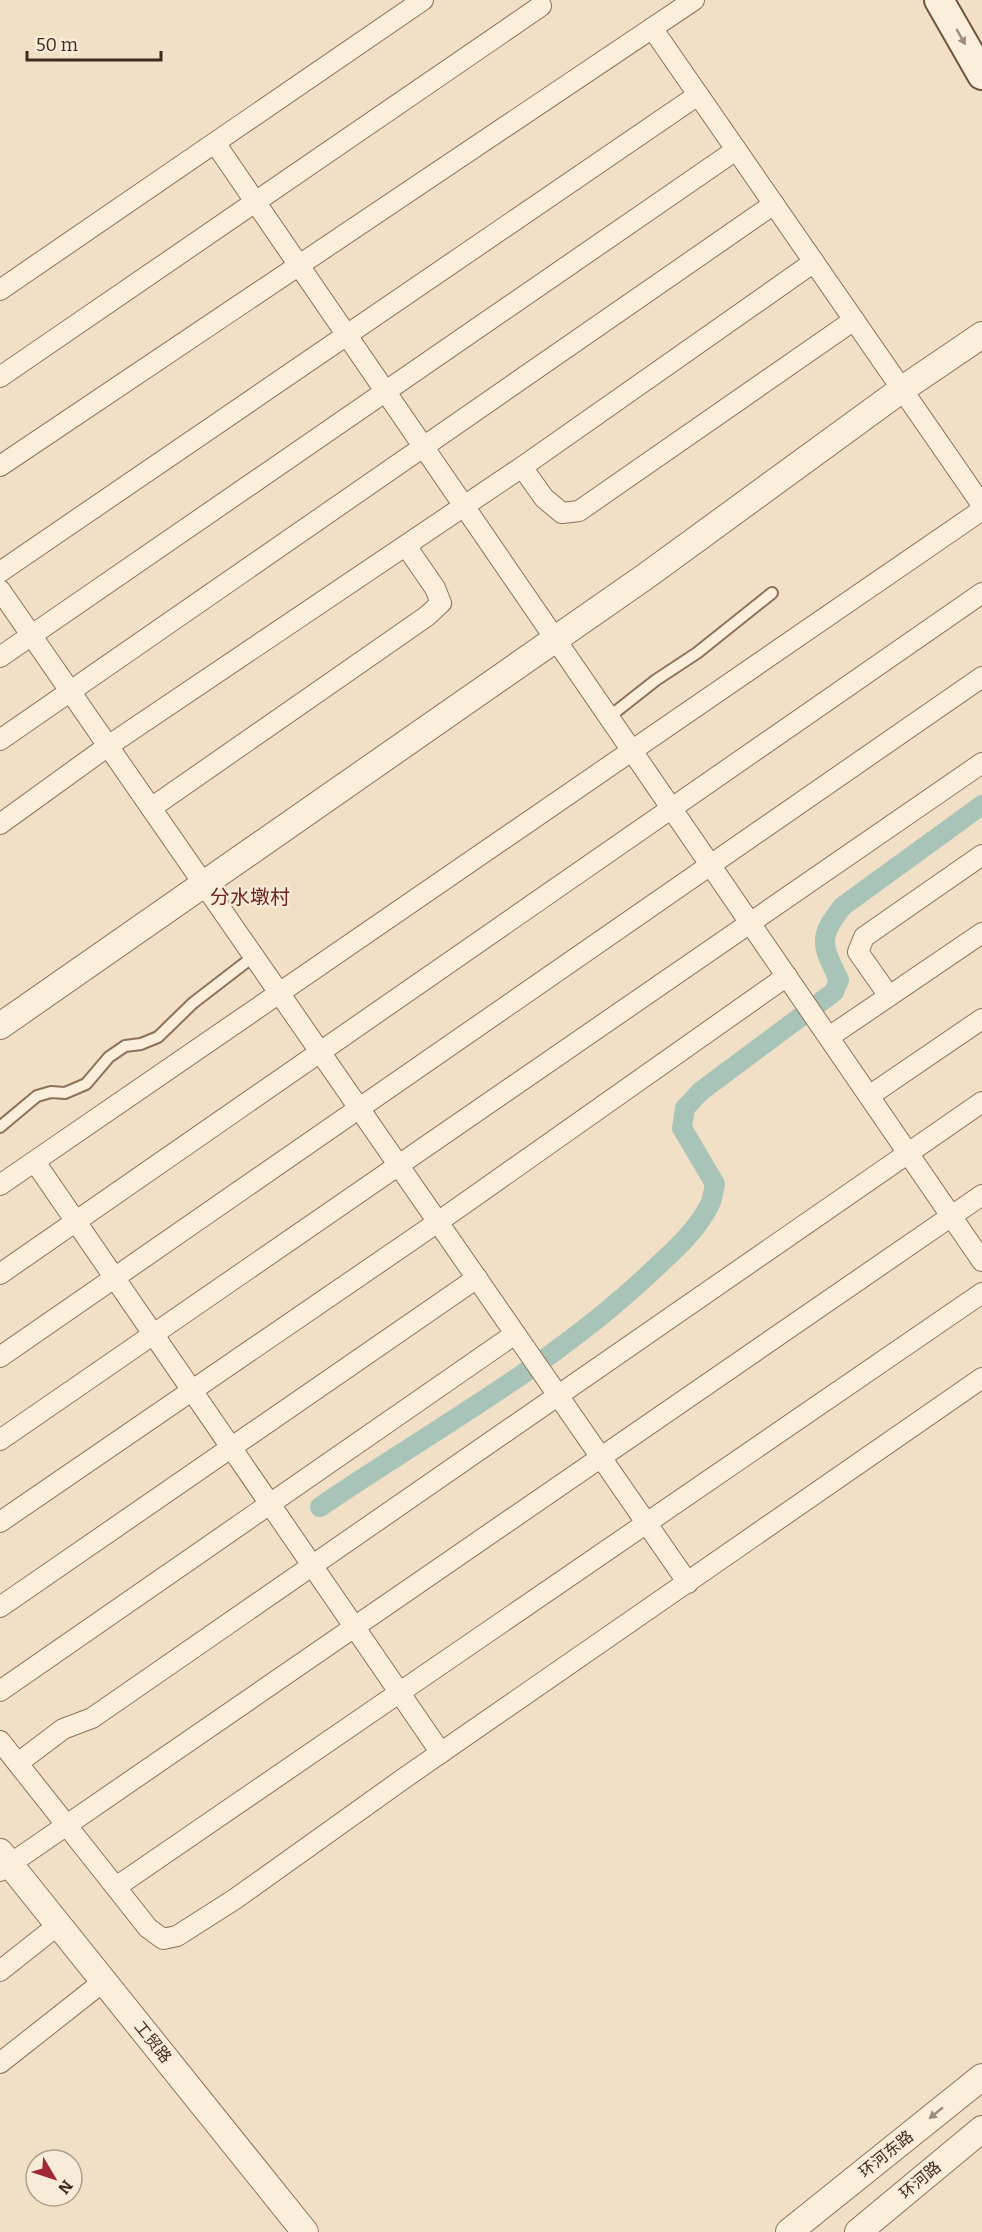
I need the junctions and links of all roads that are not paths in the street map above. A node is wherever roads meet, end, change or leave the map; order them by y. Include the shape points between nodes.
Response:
1 (423, 0) edge
2 (694, 0) edge
3 (939, 0) edge
4 (962, 0) edge
5 (541, 6) dead end
6 (652, 28) junction
7 (982, 36) edge
8 (982, 75) edge
9 (698, 95) junction
10 (215, 143) junction
11 (736, 150) junction
12 (255, 202) junction
13 (774, 204) junction
14 (814, 262) junction
15 (299, 265) junction
16 (0, 290) edge
17 (854, 320) junction
18 (982, 334) edge
19 (347, 335) junction
20 (0, 377) edge
21 (901, 390) junction
22 (386, 392) junction
23 (424, 447) junction
24 (0, 466) edge
25 (522, 467) junction
26 (464, 506) junction
27 (982, 507) edge
28 (406, 546) junction
29 (0, 572) edge
30 (0, 590) edge
31 (772, 592) dead end
32 (982, 593) edge
33 (32, 635) junction
34 (556, 639) junction
35 (0, 657) edge
36 (982, 677) edge
37 (70, 691) junction
38 (609, 717) junction
39 (0, 740) edge
40 (108, 746) junction
41 (632, 750) junction
42 (982, 763) edge
43 (151, 808) junction
44 (671, 808) junction
45 (0, 824) edge
46 (982, 855) edge
47 (711, 865) junction
48 (204, 884) junction
49 (750, 922) junction
50 (982, 933) edge
51 (254, 956) junction
52 (787, 976) junction
53 (279, 993) junction
54 (889, 996) junction
55 (982, 1019) edge
56 (0, 1026) edge
57 (826, 1033) junction
58 (320, 1052) junction
59 (869, 1096) junction
60 (982, 1102) edge
61 (359, 1108) junction
62 (0, 1127) edge
63 (908, 1153) junction
64 (35, 1162) junction
65 (398, 1165) junction
66 (0, 1185) edge
67 (982, 1195) edge
68 (951, 1216) junction
69 (76, 1221) junction
70 (438, 1222) junction
71 (982, 1261) edge
72 (0, 1274) edge
73 (114, 1278) junction
74 (477, 1278) junction
75 (982, 1293) edge
76 (153, 1334) junction
77 (519, 1339) junction
78 (0, 1357) edge
79 (982, 1378) edge
80 (553, 1388) junction
81 (192, 1390) junction
82 (0, 1440) edge
83 (231, 1447) junction
84 (601, 1457) junction
85 (270, 1504) junction
86 (0, 1522) edge
87 (647, 1524) junction
88 (312, 1566) junction
89 (688, 1583) junction
90 (0, 1606) edge
91 (354, 1627) junction
92 (0, 1691) edge
93 (400, 1694) junction
94 (0, 1741) edge
95 (441, 1753) junction
96 (18, 1763) junction
97 (67, 1824) junction
98 (3, 1862) edge
99 (116, 1887) junction
100 (58, 1925) junction
101 (0, 1971) edge
102 (104, 1981) junction
103 (0, 2063) edge
104 (982, 2077) edge
105 (982, 2129) edge
106 (305, 2232) edge
107 (789, 2232) edge
108 (858, 2232) edge

1 - 10 street
2 - 6 street
3 -> 8 main road
4 - 7 main road
5 - 12 street
6 - 9 street
6 - 15 street
9 - 11 street
9 - 19 street
10 - 12 street
10 - 16 street
11 - 13 street
11 - 22 street
12 - 15 street
12 - 20 street
13 - 14 street
13 - 23 street
14 - 17 street
14 - 25 street
15 - 19 street
15 - 24 street
17 - 21 street
17 - 25 street via 579,511 562,513 544,498
18 - 21 street
19 - 22 street
19 - 29 street
21 - 27 street
21 - 34 street
22 - 23 street
22 - 33 street
23 - 26 street
23 - 37 street
25 - 26 street
26 - 28 street
26 - 34 street
27 - 41 street
28 - 40 street
28 - 43 street via 441,603
30 - 33 street
31 - 38 lane
32 - 44 street
33 - 35 street
33 - 37 street
34 - 38 street
34 - 48 street
36 - 47 street
37 - 39 street
37 - 40 street
38 - 41 street
40 - 43 street
40 - 45 street
41 - 44 street
41 - 53 street
42 - 49 street
43 - 48 street
44 - 47 street
44 - 58 street
46 - 54 street via 864,937 858,952
47 - 49 street
47 - 61 street
48 - 51 street
48 - 56 street
49 - 52 street
49 - 65 street
50 - 54 street
51 - 53 street
51 - 62 lane via 158,1037 125,1046 109,1057 86,1084 65,1093 37,1096
52 - 57 street
52 - 70 street
53 - 58 street
53 - 64 street
54 - 57 street
55 - 59 street
57 - 59 street
58 - 61 street
58 - 69 street
59 - 63 street
60 - 63 street
61 - 65 street
61 - 73 street
63 - 68 street
63 - 80 street
64 - 66 street
64 - 69 street
65 - 70 street
65 - 76 street
67 - 68 street
68 - 71 street
68 - 84 street
69 - 72 street
69 - 73 street
70 - 74 street
70 - 81 street
73 - 76 street
73 - 78 street
74 - 77 street
74 - 83 street
75 - 87 street
76 - 81 street
76 - 82 street
77 - 80 street
77 - 85 street
79 - 89 street
80 - 84 street
80 - 88 street
81 - 83 street
81 - 86 street
83 - 85 street
83 - 90 street
84 - 87 street
84 - 91 street
85 - 88 street
85 - 92 street
87 - 89 street
87 - 93 street
88 - 91 street
88 - 96 street via 92,1718 63,1729
89 - 95 street
91 - 93 street
91 - 97 street
93 - 95 street
93 - 99 street
94 - 96 street
95 - 99 street via 177,1936 163,1939 148,1928
96 - 97 street
97 - 98 street
97 - 99 street
98 - 100 street, 工贸路
100 - 101 street
100 - 102 street, 工贸路
102 - 103 street
102 - 106 street, 工贸路
104 -> 107 street, 环河东路
105 - 108 street, 环河路

